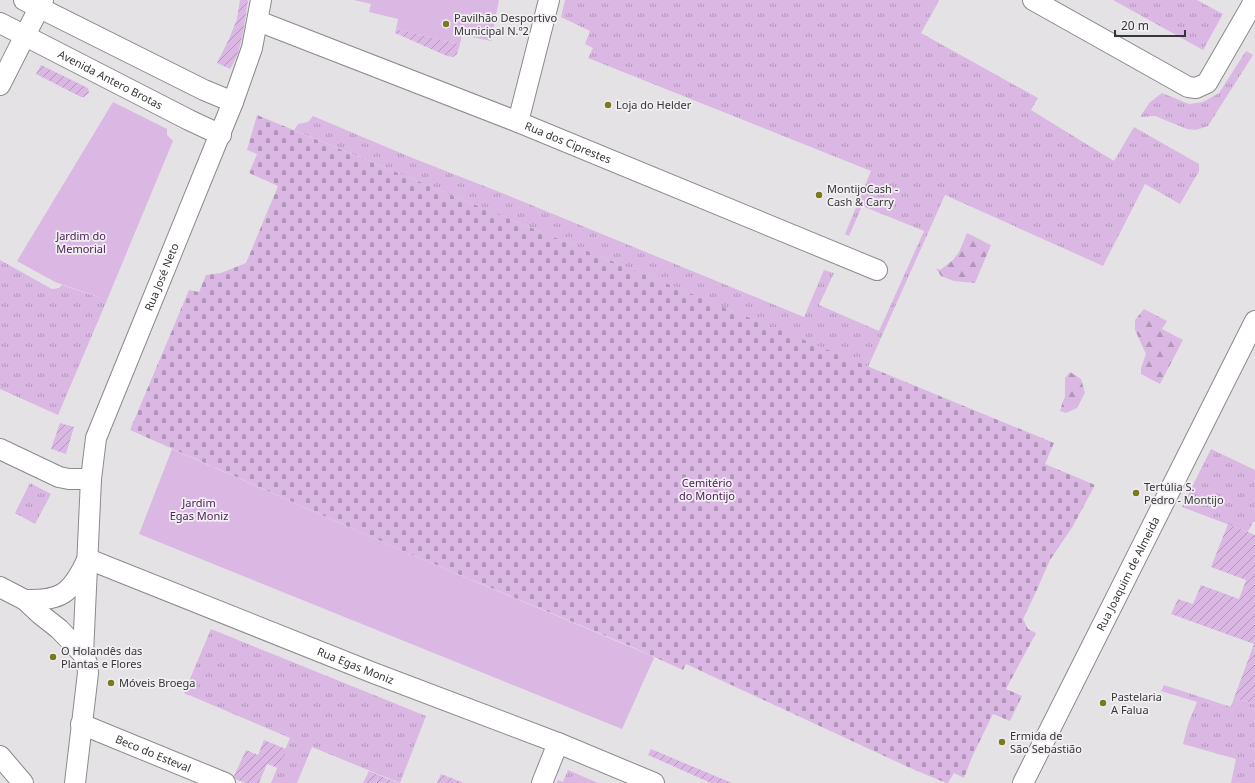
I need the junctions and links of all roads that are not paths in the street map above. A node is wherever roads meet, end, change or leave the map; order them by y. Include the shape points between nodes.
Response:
1 (261, 0) edge
2 (549, 0) edge
3 (1033, 0) edge
4 (1253, 0) edge
5 (35, 3) edge
6 (258, 21) junction
7 (0, 22) edge
8 (25, 35) junction
9 (0, 85) edge
10 (234, 102) junction
11 (518, 122) junction
12 (221, 135) junction
13 (877, 270) dead end
14 (1255, 322) edge
15 (0, 449) edge
16 (91, 479) junction
17 (88, 559) junction
18 (0, 587) edge
19 (25, 600) junction
20 (82, 654) junction
21 (81, 724) junction
22 (558, 743) junction
23 (0, 756) edge
24 (621, 776) edge
25 (24, 783) edge
26 (75, 783) edge
27 (225, 783) edge
28 (542, 783) edge
29 (654, 783) edge
30 (1023, 783) edge

1 - 6 street, Rua José Neto
2 - 11 street
3 - 4 street via 1188,87 1196,88 1207,83
5 - 8 street
5 - 10 street via 204,90
6 - 10 street, Rua José Neto
6 - 11 street, Rua dos Ciprestes
7 - 8 street, Avenida Antero Brotas
8 - 9 street
8 - 12 street, Avenida Antero Brotas
10 - 12 street, Rua José Neto
11 - 13 street, Rua dos Ciprestes
12 - 16 street, Rua José Neto via 96,438
14 - 30 street, Rua Joaquim de Almeida
15 - 16 street via 60,477
16 - 17 street, Rua José Neto
17 - 19 street via 80,576 58,597
17 - 20 street, Rua José Neto
17 - 22 street, Rua Egas Moniz via 371,672
18 - 19 street
19 - 20 street
20 - 21 street via 87,663 88,673
21 - 26 street
21 - 27 street, Beco do Esteval
22 - 24 street, Rua Egas Moniz
22 - 28 street
23 - 25 street
24 - 29 street, Rua Egas Moniz

